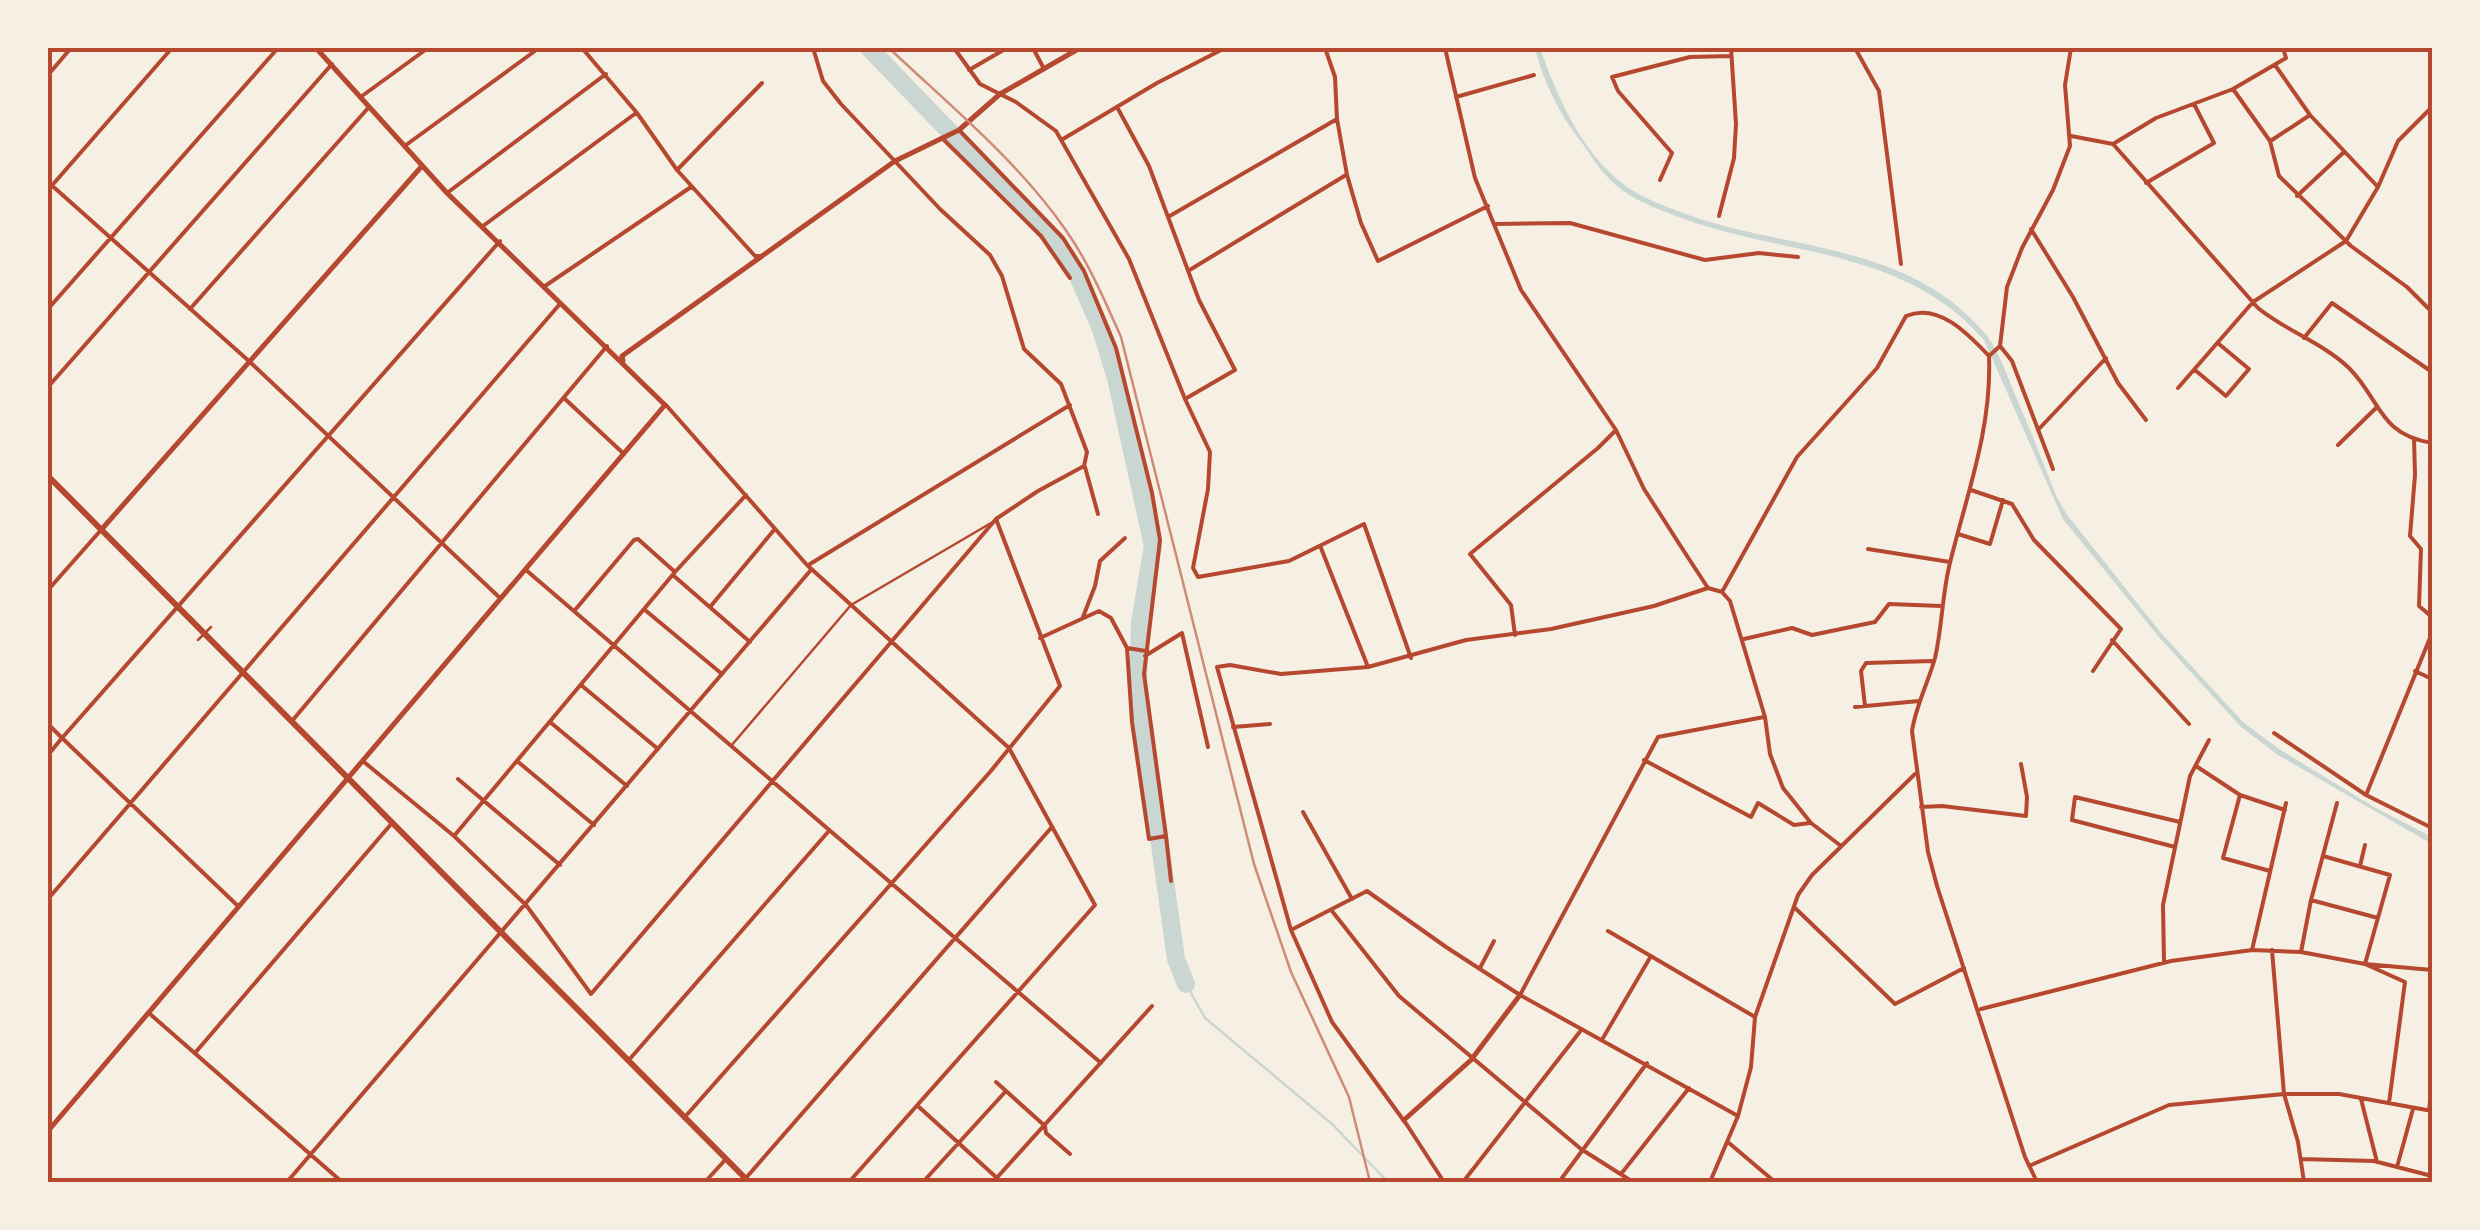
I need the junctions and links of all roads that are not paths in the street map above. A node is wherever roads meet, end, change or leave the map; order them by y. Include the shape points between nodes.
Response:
1 (70, 48) edge
2 (172, 48) edge
3 (278, 48) edge
4 (316, 48) edge
5 (428, 48) edge
6 (539, 48) edge
7 (582, 48) edge
8 (814, 48) edge
9 (954, 48) edge
10 (1006, 48) edge
11 (1032, 48) edge
12 (1080, 48) edge
13 (1206, 48) edge
14 (1225, 48) edge
15 (1325, 48) edge
16 (1445, 48) edge
17 (1731, 48) edge
18 (1855, 48) edge
19 (2071, 48) edge
20 (2283, 48) edge
21 (1210, 55) junction
22 (1731, 56) junction
23 (332, 64) junction
24 (2275, 65) junction
25 (1044, 68) junction
26 (969, 70) junction
27 (606, 74) junction
28 (48, 75) edge
29 (1534, 75) dead end
30 (762, 84) dead end
31 (2233, 90) junction
32 (1000, 94) junction
33 (362, 96) junction
34 (1456, 98) junction
35 (2194, 104) junction
36 (370, 105) junction
37 (1117, 107) junction
38 (2432, 107) edge
39 (637, 112) junction
40 (2310, 115) junction
41 (1337, 119) junction
42 (958, 130) junction
43 (2071, 136) junction
44 (942, 138) junction
45 (1063, 139) junction
46 (2270, 141) junction
47 (2114, 144) junction
48 (406, 145) junction
49 (2344, 152) junction
50 (895, 161) junction
51 (422, 166) junction
52 (677, 170) junction
53 (1347, 175) junction
54 (1660, 180) dead end
55 (2146, 183) junction
56 (49, 186) edge
57 (691, 186) junction
58 (2378, 187) junction
59 (447, 193) junction
60 (2297, 196) junction
61 (1488, 206) junction
62 (1718, 216) dead end
63 (1168, 218) junction
64 (1496, 224) junction
65 (483, 226) junction
66 (2032, 229) junction
67 (110, 238) junction
68 (2346, 241) junction
69 (500, 242) junction
70 (761, 256) junction
71 (1798, 258) dead end
72 (1900, 264) dead end
73 (149, 272) junction
74 (1188, 272) junction
75 (1070, 278) dead end
76 (545, 286) junction
77 (560, 300) junction
78 (2253, 302) junction
79 (48, 309) edge
80 (190, 309) junction
81 (2432, 312) edge
82 (2304, 338) junction
83 (2218, 343) junction
84 (606, 346) junction
85 (1999, 346) junction
86 (1990, 356) junction
87 (2106, 358) junction
88 (250, 362) junction
89 (624, 364) junction
90 (2195, 370) junction
91 (2432, 372) edge
92 (48, 387) edge
93 (2178, 388) dead end
94 (564, 398) junction
95 (1185, 399) junction
96 (665, 405) junction
97 (1070, 405) junction
98 (2376, 408) junction
99 (2146, 420) dead end
100 (1616, 430) junction
101 (2038, 430) junction
102 (328, 436) junction
103 (2414, 438) junction
104 (2432, 443) edge
105 (2338, 444) dead end
106 (624, 454) junction
107 (1084, 466) junction
108 (2053, 469) dead end
109 (48, 478) edge
110 (1971, 490) junction
111 (746, 494) junction
112 (394, 498) junction
113 (2004, 500) junction
114 (1098, 514) dead end
115 (996, 519) junction
116 (775, 528) junction
117 (101, 530) junction
118 (1958, 534) junction
119 (1125, 538) dead end
120 (442, 544) junction
121 (1322, 548) junction
122 (1868, 549) dead end
123 (1950, 562) junction
124 (810, 567) junction
125 (526, 570) junction
126 (674, 574) junction
127 (1708, 588) junction
128 (48, 590) edge
129 (1722, 592) junction
130 (501, 599) junction
131 (851, 605) junction
132 (1941, 606) junction
133 (177, 607) junction
134 (710, 608) junction
135 (644, 609) junction
136 (574, 611) junction
137 (1083, 617) junction
138 (2432, 617) edge
139 (211, 626) dead end
140 (2432, 633) edge
141 (1515, 634) junction
142 (1040, 638) junction
143 (1744, 639) junction
144 (198, 640) dead end
145 (2112, 640) junction
146 (750, 642) junction
147 (892, 643) junction
148 (614, 646) junction
149 (1129, 649) junction
150 (1145, 654) junction
151 (1411, 658) junction
152 (1934, 661) junction
153 (1368, 667) junction
154 (2092, 671) dead end
155 (2415, 671) junction
156 (243, 672) junction
157 (722, 674) junction
158 (2432, 680) edge
159 (581, 684) junction
160 (1919, 701) junction
161 (1865, 706) junction
162 (1855, 707) dead end
163 (690, 712) junction
164 (1765, 716) junction
165 (292, 721) junction
166 (550, 722) junction
167 (48, 724) edge
168 (1270, 724) dead end
169 (2189, 724) dead end
170 (1233, 727) junction
171 (2274, 733) dead end
172 (62, 738) junction
173 (2209, 740) dead end
174 (730, 747) junction
175 (1208, 747) dead end
176 (1009, 748) junction
177 (658, 749) junction
178 (48, 755) edge
179 (1644, 760) junction
180 (363, 761) junction
181 (517, 761) junction
182 (2021, 764) dead end
183 (2194, 764) junction
184 (1915, 774) junction
185 (348, 778) junction
186 (458, 779) dead end
187 (772, 783) junction
188 (627, 786) junction
189 (2240, 795) junction
190 (2366, 795) junction
191 (484, 800) junction
192 (130, 803) junction
193 (2338, 803) dead end
194 (1921, 808) junction
195 (1303, 812) dead end
196 (2180, 822) junction
197 (392, 823) junction
198 (1811, 823) junction
199 (594, 825) junction
200 (1052, 826) junction
201 (2432, 828) edge
202 (828, 832) junction
203 (454, 836) junction
204 (1165, 836) junction
205 (2365, 844) dead end
206 (1842, 846) junction
207 (2175, 847) junction
208 (2323, 856) junction
209 (560, 865) junction
210 (2360, 866) junction
211 (2270, 871) junction
212 (1171, 881) dead end
213 (890, 886) junction
214 (48, 898) edge
215 (1352, 900) junction
216 (2311, 900) junction
217 (526, 904) junction
218 (1794, 907) junction
219 (239, 908) junction
220 (1332, 911) junction
221 (2378, 918) junction
222 (1291, 930) junction
223 (1608, 931) dead end
224 (502, 932) junction
225 (954, 940) junction
226 (1494, 940) dead end
227 (2186, 950) dead end
228 (2252, 950) junction
229 (2272, 950) junction
230 (2302, 952) junction
231 (1651, 956) junction
232 (2187, 959) junction
233 (2164, 963) junction
234 (2365, 964) junction
235 (1964, 968) junction
236 (1479, 969) junction
237 (2432, 970) edge
238 (1018, 994) junction
239 (1520, 994) junction
240 (1152, 1006) dead end
241 (1979, 1010) junction
242 (149, 1013) junction
243 (1756, 1017) junction
244 (1582, 1029) junction
245 (1602, 1039) junction
246 (195, 1054) junction
247 (1471, 1060) junction
248 (628, 1061) junction
249 (1648, 1063) junction
250 (1100, 1064) junction
251 (996, 1082) dead end
252 (2432, 1085) edge
253 (1689, 1088) junction
254 (1006, 1091) junction
255 (2284, 1094) junction
256 (2360, 1099) junction
257 (1524, 1103) junction
258 (2389, 1103) junction
259 (918, 1106) junction
260 (2414, 1107) junction
261 (2431, 1110) edge
262 (1738, 1116) junction
263 (684, 1118) junction
264 (1404, 1120) junction
265 (1044, 1126) junction
266 (48, 1131) edge
267 (959, 1143) junction
268 (1729, 1143) junction
269 (1580, 1149) junction
270 (1070, 1154) dead end
271 (310, 1155) junction
272 (726, 1159) junction
273 (2300, 1160) junction
274 (2376, 1162) junction
275 (2029, 1166) junction
276 (2397, 1167) junction
277 (1621, 1175) junction
278 (2432, 1176) edge
279 (995, 1180) edge
280 (747, 1181) edge
281 (287, 1182) edge
282 (342, 1182) edge
283 (705, 1182) edge
284 (849, 1182) edge
285 (923, 1182) edge
286 (1444, 1182) edge
287 (1463, 1182) edge
288 (1559, 1182) edge
289 (1632, 1182) edge
290 (1710, 1182) edge
291 (1775, 1182) edge
292 (2037, 1182) edge
293 (2304, 1182) edge

1 - 28 street
2 - 56 street
3 - 67 street
4 - 23 street
5 - 33 street
6 - 48 street
7 - 27 street
8 - 50 street via 824,81
9 - 26 street
10 - 26 street
11 - 25 street
12 - 25 street
13 - 21 street
14 - 21 street
15 - 41 street via 1335,77
16 - 34 street
17 - 22 street
18 - 72 street via 1879,91
19 - 43 street via 2064,85
20 - 24 street via 2286,58
21 - 37 street
22 - 54 street via 1690,57 1612,76 1672,154
22 - 62 street via 1734,158
23 - 33 street
23 - 73 street
24 - 31 street
24 - 40 street
25 - 32 street
26 - 32 street
27 - 39 street
27 - 59 street
29 - 34 street
30 - 52 street
31 - 35 street
31 - 46 street
32 - 42 street
32 - 45 street via 1040,116
33 - 36 street
34 - 61 street
35 - 47 street
35 - 55 street via 2214,143
36 - 48 street
36 - 80 street
37 - 45 street
37 - 63 street
38 - 58 street via 2403,134
39 - 52 street
39 - 65 street
40 - 46 street
40 - 49 street
41 - 53 street
41 - 63 street
42 - 44 street
42 - 150 street via 1063,238 1116,348 1160,540
43 - 47 street
43 - 66 street via 2064,166
44 - 50 street
44 - 75 street via 1040,236
45 - 95 street via 1129,259
46 - 60 street via 2278,176
47 - 55 street
48 - 51 street
49 - 58 street
49 - 60 street
50 - 70 street
50 - 97 street via 990,255 1024,349 1062,384
51 - 59 street
51 - 88 street
52 - 57 street
53 - 61 street via 1378,261
53 - 74 street
55 - 78 street
56 - 67 street
57 - 70 street
57 - 76 street
58 - 68 street
59 - 65 street
60 - 68 street
61 - 64 street
63 - 74 street
64 - 71 street via 1570,223 1704,260
64 - 100 street via 1521,290
65 - 69 street
66 - 85 street via 2007,287
66 - 87 street
67 - 73 street
67 - 79 street
68 - 78 street
68 - 81 street
69 - 76 street
69 - 102 street
70 - 89 street via 622,356
73 - 80 street
73 - 92 street
74 - 95 street via 1235,370
76 - 77 street
77 - 84 street
77 - 112 street
78 - 82 street
78 - 83 street
80 - 88 street
82 - 91 street via 2332,303
82 - 98 street via 2346,366
83 - 90 street
83 - 90 street via 2249,369 2226,396
84 - 89 street
84 - 94 street
85 - 86 street
85 - 101 street via 2012,361
86 - 110 street
86 - 129 street via 1947,319 1906,316 1884,359 1798,457
87 - 99 street
87 - 101 street
88 - 102 street
88 - 117 street
89 - 96 street
90 - 93 street
94 - 106 street
94 - 120 street
95 - 121 street via 1211,462 1198,577 1289,561
96 - 106 street
96 - 111 street
97 - 107 street via 1087,452
97 - 124 street
98 - 103 street
98 - 105 street
100 - 127 street via 1644,489
100 - 141 street via 1470,554 1510,605
101 - 108 street
102 - 112 street
102 - 133 street
103 - 104 street
103 - 138 street via 2410,536 2421,548 2419,606
106 - 125 street
107 - 114 street
107 - 115 street
109 - 117 main road
110 - 113 street
110 - 118 street
111 - 116 street
111 - 126 street
112 - 120 street
112 - 156 street
113 - 118 street via 1990,544
113 - 145 street via 2121,628
115 - 131 street
115 - 142 street
115 - 147 street
116 - 124 street
116 - 134 street
117 - 128 street
117 - 133 main road
118 - 123 street
119 - 137 street via 1100,561
120 - 130 street
120 - 165 street
121 - 151 street via 1364,524
121 - 153 street
122 - 123 street
123 - 132 street
124 - 131 street
124 - 146 street
125 - 130 street
125 - 136 street
126 - 134 street
126 - 135 street
126 - 136 street via 634,540
127 - 129 street
127 - 141 street
129 - 143 street
130 - 180 street
131 - 147 street
131 - 174 street
132 - 143 street via 1889,604 1875,622
132 - 152 street
133 - 156 main road
133 - 172 street
134 - 146 street
135 - 148 street
135 - 157 street
136 - 148 street
137 - 142 street
137 - 149 street via 1107,613
139 - 144 street
140 - 155 street
141 - 151 street via 1466,640
142 - 176 street via 1060,686
143 - 164 street
145 - 154 street
145 - 169 street
146 - 157 street
147 - 176 street
147 - 187 street
148 - 159 street
148 - 163 street
149 - 150 street
149 - 204 street via 1127,678 1149,839
150 - 175 street via 1182,633
150 - 204 street
151 - 153 street
152 - 160 street
152 - 161 street via 1866,663 1860,671
153 - 170 street via 1281,674 1217,667
155 - 158 street
155 - 190 street
156 - 165 main road
156 - 192 street
157 - 163 street
159 - 166 street
159 - 177 street
160 - 161 street
160 - 184 street via 1912,731
161 - 162 street
163 - 174 street
163 - 177 street
164 - 179 street via 1666,733
164 - 198 street via 1774,768
165 - 185 main road
166 - 181 street
166 - 188 street
167 - 172 street
168 - 170 street
170 - 222 street
171 - 190 street
172 - 178 street
172 - 192 street
173 - 183 street
174 - 187 street
176 - 200 street
176 - 213 street
177 - 188 street
179 - 198 street via 1750,817 1758,804 1794,825
179 - 239 street
180 - 185 street
180 - 203 street
181 - 191 street
181 - 199 street
182 - 194 street via 2026,816
183 - 189 street
183 - 196 street
184 - 194 street
184 - 206 street
185 - 197 main road
185 - 219 street
186 - 191 street
187 - 202 street
187 - 217 street via 592,994
188 - 199 street
189 - 211 street via 2285,806
189 - 211 street via 2223,858
190 - 201 street
191 - 203 street
191 - 209 street
192 - 214 street
192 - 219 street
193 - 208 street
194 - 235 street
195 - 215 street
196 - 207 street
196 - 207 street via 2076,797 2072,820
197 - 224 main road
197 - 246 street
198 - 206 street
199 - 209 street
200 - 225 street
200 - 238 street via 1095,906
202 - 213 street
202 - 248 street
203 - 217 street
204 - 212 street
205 - 210 street
206 - 218 street via 1812,875
207 - 233 street via 2162,910
208 - 210 street
208 - 216 street
209 - 217 street
210 - 221 street via 2390,875
211 - 228 street
213 - 225 street
213 - 263 street
215 - 220 street
215 - 236 street via 1367,891
216 - 221 street
216 - 230 street
217 - 224 street
218 - 235 street via 1894,1004
218 - 243 street
219 - 242 street
220 - 222 street
220 - 247 street via 1399,996
221 - 234 street
222 - 264 street via 1332,1022
223 - 231 street
224 - 248 main road
224 - 271 street
225 - 238 street
225 - 280 street
226 - 236 street
227 - 232 street
228 - 229 street
228 - 232 street
229 - 230 street
229 - 255 street
230 - 234 street
231 - 243 street
231 - 245 street
232 - 233 street
233 - 241 street
234 - 237 street
234 - 258 street via 2406,982
235 - 241 street
236 - 239 street
238 - 250 street
238 - 259 street
239 - 244 street
239 - 247 street
240 - 250 street
241 - 275 street
242 - 246 street
242 - 266 street
243 - 262 street
244 - 245 street
244 - 257 street
245 - 249 street
246 - 271 street
247 - 257 street
247 - 264 street
248 - 263 main road
249 - 253 street
249 - 269 street
250 - 265 street
251 - 254 street
252 - 261 street
253 - 262 street
253 - 277 street
254 - 265 street
254 - 267 street
255 - 256 street
255 - 273 street
255 - 275 street via 2169,1105
256 - 258 street
256 - 274 street
257 - 269 street
257 - 287 street
258 - 260 street
259 - 267 street
259 - 284 street
260 - 261 street
260 - 276 street
262 - 268 street
263 - 272 main road
264 - 286 street
265 - 270 street
265 - 279 street
267 - 279 street
267 - 285 street
268 - 290 street
268 - 291 street
269 - 277 street
269 - 288 street
271 - 281 street
271 - 282 street
272 - 280 main road
272 - 283 street
273 - 274 street
273 - 293 street
274 - 276 street
275 - 292 street
276 - 278 street
277 - 289 street

